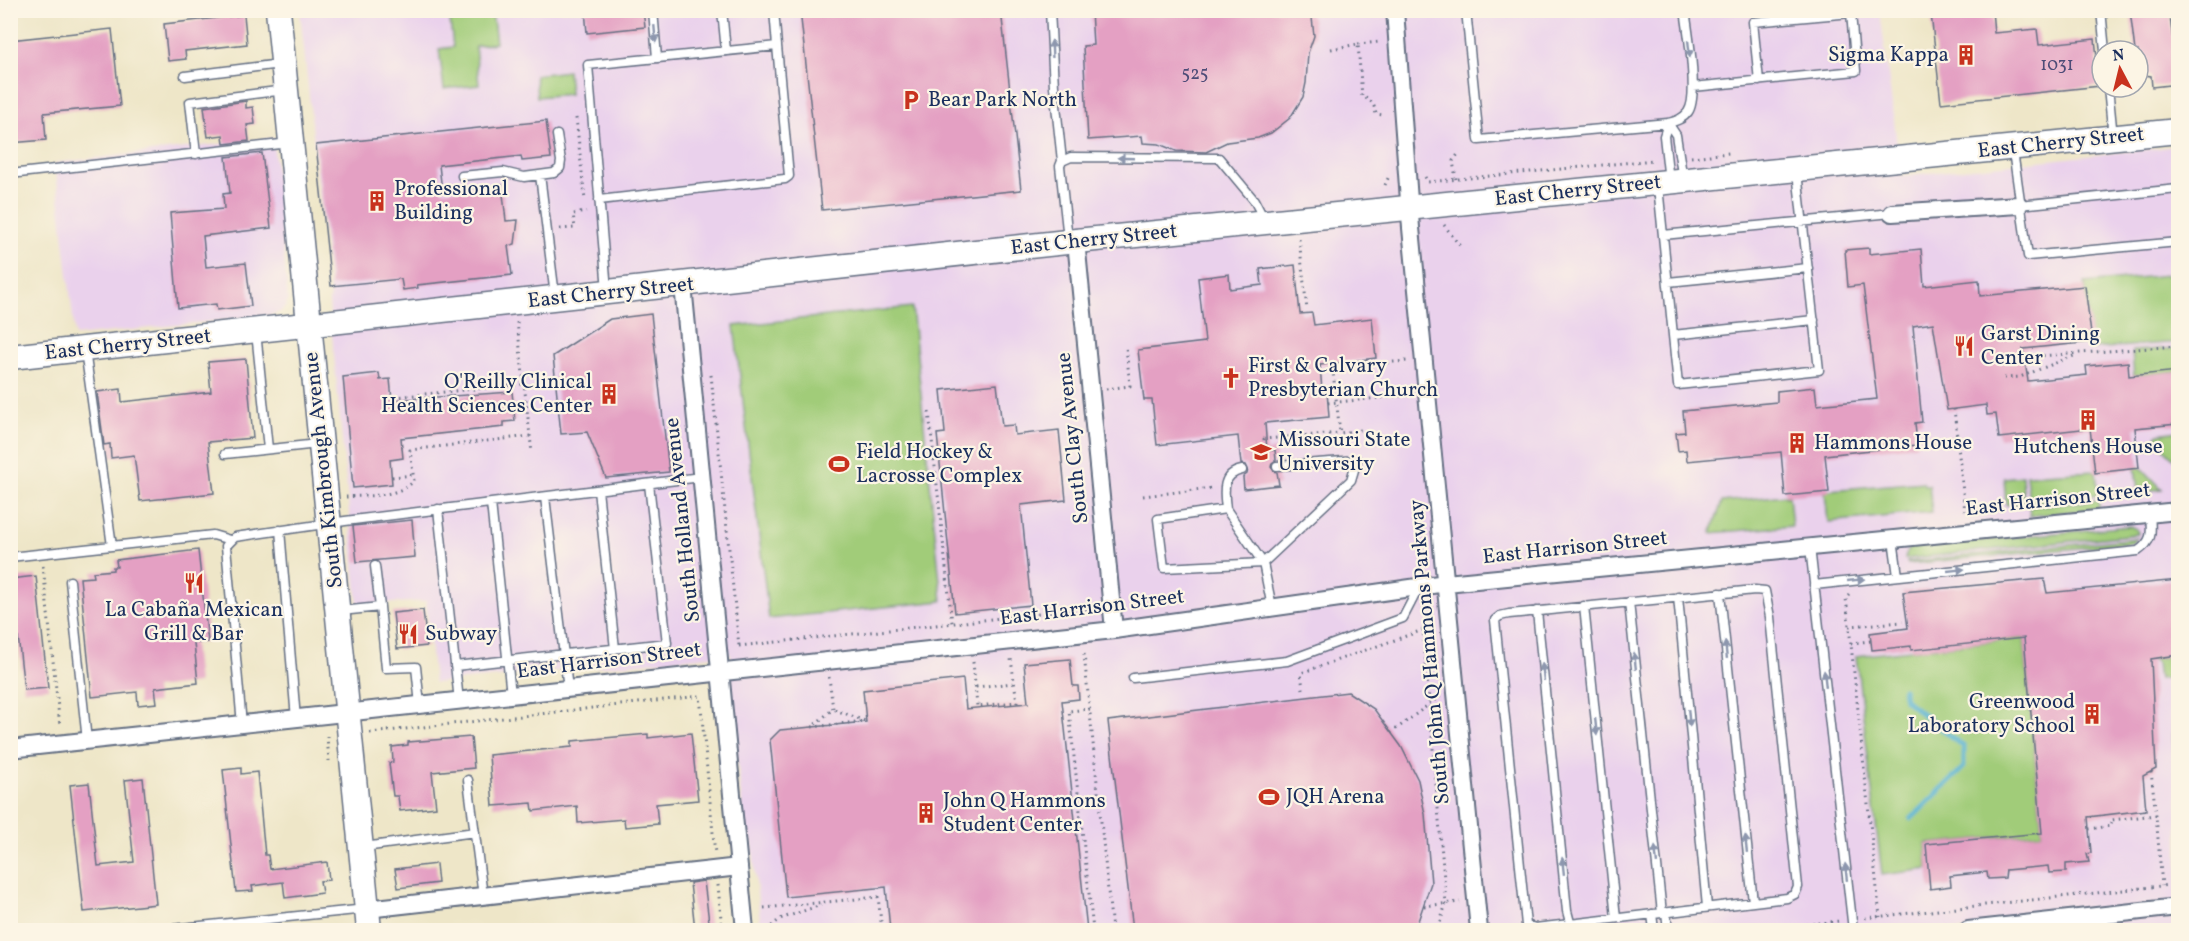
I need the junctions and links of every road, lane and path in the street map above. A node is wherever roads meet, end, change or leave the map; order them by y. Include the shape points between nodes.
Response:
1 (278, 10) edge
2 (653, 10) edge
3 (722, 10) edge
4 (774, 10) edge
5 (1050, 10) edge
6 (1395, 10) edge
7 (1466, 10) edge
8 (1685, 10) edge
9 (2102, 10) edge
10 (2104, 39) edge
11 (1380, 42) dead end
12 (1358, 44) junction
13 (777, 46) junction
14 (1330, 49) dead end
15 (726, 51) junction
16 (657, 58) junction
17 (284, 64) junction
18 (184, 76) dead end
19 (1759, 81) junction
20 (1693, 87) junction
21 (286, 89) junction
22 (2109, 99) edge
23 (576, 118) dead end
24 (1668, 123) junction
25 (1385, 124) dead end
26 (2178, 131) edge
27 (557, 135) dead end
28 (2113, 137) junction
29 (291, 143) junction
30 (2013, 147) junction
31 (1738, 152) dead end
32 (1460, 153) dead end
33 (196, 154) junction
34 (1062, 161) junction
35 (1797, 169) junction
36 (1422, 172) dead end
37 (1671, 172) junction
38 (10, 174) edge
39 (540, 175) junction
40 (1389, 175) dead end
41 (462, 176) dead end
42 (1456, 179) junction
43 (1386, 185) dead end
44 (2178, 189) edge
45 (599, 200) junction
46 (585, 201) dead end
47 (2019, 205) junction
48 (1409, 207) junction
49 (1893, 213) joint
50 (1266, 222) junction
51 (1803, 222) junction
52 (587, 223) dead end
53 (1444, 225) dead end
54 (560, 229) dead end
55 (1663, 235) junction
56 (1299, 239) dead end
57 (1072, 242) junction
58 (2178, 242) edge
59 (1460, 246) dead end
60 (1808, 268) junction
61 (1668, 282) junction
62 (682, 285) junction
63 (607, 293) junction
64 (555, 299) junction
65 (1307, 310) dead end
66 (1814, 320) junction
67 (517, 322) dead end
68 (310, 326) junction
69 (256, 332) junction
70 (1673, 335) junction
71 (2178, 345) edge
72 (1126, 347) dead end
73 (85, 350) junction
74 (2080, 353) junction
75 (10, 357) edge
76 (2025, 357) dead end
77 (1407, 361) dead end
78 (1332, 363) dead end
79 (1369, 364) dead end
80 (711, 375) dead end
81 (2004, 378) dead end
82 (524, 384) junction
83 (1104, 390) dead end
84 (1410, 395) dead end
85 (395, 398) dead end
86 (1328, 403) dead end
87 (1337, 403) junction
88 (1954, 409) dead end
89 (929, 412) dead end
90 (1360, 430) dead end
91 (1340, 433) junction
92 (530, 436) junction
93 (321, 444) junction
94 (268, 449) junction
95 (1265, 452) dead end
96 (531, 453) dead end
97 (225, 454) dead end
98 (1277, 466) dead end
99 (1242, 470) dead end
100 (414, 475) junction
101 (392, 477) dead end
102 (701, 477) junction
103 (649, 484) junction
104 (1212, 488) dead end
105 (598, 490) junction
106 (544, 496) junction
107 (1143, 496) dead end
108 (343, 498) dead end
109 (490, 503) junction
110 (438, 509) junction
111 (1226, 509) junction
112 (1965, 511) dead end
113 (2178, 511) edge
114 (2150, 514) junction
115 (329, 523) junction
116 (280, 530) junction
117 (1893, 539) junction
118 (230, 540) junction
119 (112, 546) junction
120 (1810, 547) junction
121 (41, 554) junction
122 (10, 557) edge
123 (1263, 563) junction
124 (375, 566) dead end
125 (1898, 576) junction
126 (70, 581) dead end
127 (1446, 583) junction
128 (1814, 585) junction
129 (1419, 587) junction
130 (1855, 591) dead end
131 (1720, 593) junction
132 (1677, 597) junction
133 (1629, 602) junction
134 (1584, 606) junction
135 (380, 607) junction
136 (1272, 607) junction
137 (1097, 608) dead end
138 (337, 611) junction
139 (1537, 611) junction
140 (1903, 622) dead end
141 (952, 623) junction
142 (1849, 626) junction
143 (1114, 630) junction
144 (1871, 641) dead end
145 (1851, 643) junction
146 (739, 646) junction
147 (615, 649) junction
148 (564, 654) junction
149 (731, 654) dead end
150 (1084, 654) dead end
151 (1011, 659) dead end
152 (973, 660) dead end
153 (507, 661) junction
154 (455, 666) junction
155 (720, 671) junction
156 (829, 677) dead end
157 (1133, 678) dead end
158 (1014, 683) junction
159 (976, 687) junction
160 (568, 688) junction
161 (1302, 690) dead end
162 (511, 695) junction
163 (1441, 695) dead end
164 (459, 701) junction
165 (1430, 704) junction
166 (420, 705) junction
167 (833, 709) junction
168 (1090, 709) junction
169 (347, 714) junction
170 (296, 719) junction
171 (242, 725) junction
172 (60, 732) dead end
173 (370, 733) dead end
174 (1391, 733) dead end
175 (87, 741) junction
176 (10, 749) edge
177 (2151, 772) dead end
178 (468, 780) dead end
179 (2156, 816) junction
180 (2089, 829) dead end
181 (475, 832) junction
182 (360, 848) junction
183 (739, 867) junction
184 (716, 870) junction
185 (2170, 885) dead end
186 (2162, 886) junction
187 (483, 896) junction
188 (1462, 902) dead end
189 (1753, 902) junction
190 (1446, 903) junction
191 (826, 904) junction
192 (1424, 906) dead end
193 (1707, 907) junction
194 (2178, 907) edge
195 (764, 908) dead end
196 (1664, 913) junction
197 (1652, 914) junction
198 (1880, 916) junction
199 (1616, 918) junction
200 (368, 920) edge
201 (1852, 920) junction
202 (1571, 927) edge
203 (1555, 928) edge
204 (162, 930) edge
205 (722, 930) edge
206 (745, 930) edge
207 (766, 930) edge
208 (882, 930) edge
209 (1093, 930) edge
210 (1112, 930) edge
211 (1438, 930) edge
212 (1479, 930) edge
213 (1654, 930) edge
214 (1668, 930) edge
215 (1753, 930) edge
216 (1853, 930) edge
217 (1968, 930) edge

1 - 17 street, South Kimbrough Avenue
2 -> 16 lane
3 - 15 lane
4 - 13 lane
34 -> 5 lane
6 - 48 street, South John Q Hammons Parkway
7 - 24 lane via 1479,140
8 -> 20 lane
9 - 10 lane
11 - 12 path
12 - 14 path
12 - 25 path via 1362,97 1374,105 1376,114 1384,114
13 - 15 lane
13 - 45 lane via 789,176
15 - 16 lane
16 - 45 lane via 588,65
17 - 18 lane
17 - 21 street, South Kimbrough Avenue
19 - 19 lane via 1856,71 1851,13 1753,22
19 - 20 lane
20 - 24 lane via 1688,113
21 - 29 street, South Kimbrough Avenue
21 - 33 lane via 190,102
22 - 28 lane
23 - 46 path
24 - 37 lane via 1664,136
24 - 37 lane via 1676,135
26 - 28 street, East Cherry Street
27 - 39 lane via 560,168
28 - 30 street, East Cherry Street
29 - 33 lane
29 - 68 street, South Kimbrough Avenue
30 - 35 street, East Cherry Street
30 - 47 lane
31 - 37 path
32 - 42 path via 1454,161
33 - 38 lane
50 -> 34 lane via 1254,200 1219,158 1071,157
34 - 57 lane via 1060,177
35 - 37 street, East Cherry Street
35 - 51 lane
36 - 42 path via 1428,182
37 - 42 path
37 - 48 street, East Cherry Street
37 - 55 lane
39 - 41 lane via 524,177 503,172
39 - 64 lane
40 - 43 path
44 - 47 lane
45 - 63 lane
47 - 49 street
47 - 58 lane via 2028,256
48 - 50 street, East Cherry Street
48 - 127 street, South John Q Hammons Parkway
49 - 51 lane
50 - 57 street, East Cherry Street
51 - 55 lane
51 - 60 lane
52 - 54 path via 586,212 573,214 575,228
53 - 59 path
55 - 61 lane
56 - 65 path
57 - 62 street, East Cherry Street
57 - 143 street, South Clay Avenue
60 - 61 lane
60 - 66 lane
61 - 70 lane
62 - 63 street, East Cherry Street
62 - 102 street, South Holland Avenue
63 - 64 street, East Cherry Street
64 - 68 street, East Cherry Street
66 - 70 lane
66 - 70 lane via 1820,370 1678,385
67 - 82 path
68 - 69 street, East Cherry Street
68 - 93 street, South Kimbrough Avenue
69 - 73 street, East Cherry Street
69 - 94 lane
71 - 74 path
72 - 83 path via 1130,386
73 - 75 street, East Cherry Street
73 - 119 lane
74 - 76 path
74 - 81 path via 2020,376
77 - 79 path
78 - 87 path
80 - 146 path
82 - 85 path
82 - 92 path
84 - 87 path
86 - 87 path
87 - 91 path
88 - 112 path
89 - 141 path
90 - 91 path
91 - 95 path via 1264,440
92 - 96 path
92 - 100 path via 410,450
93 - 94 lane
93 - 115 street, South Kimbrough Avenue
94 - 97 lane
98 - 123 lane via 1357,460 1351,480
99 - 111 lane via 1235,471 1226,481
100 - 101 path
100 - 108 path via 414,481 396,492
102 - 103 lane
102 - 155 street, South Holland Avenue
103 - 105 lane
103 - 147 lane via 667,644
104 - 107 path
105 - 106 lane
105 - 147 lane
106 - 109 lane
106 - 148 lane
109 - 110 lane
109 - 153 lane
110 - 115 lane
110 - 154 lane
111 - 123 lane
111 - 123 lane via 1158,519 1164,568
113 - 114 street, East Harrison Street
114 - 117 street, East Harrison Street
125 -> 114 lane via 2138,551 2147,545 2151,535
115 - 116 lane
115 - 138 street, South Kimbrough Avenue
116 - 118 lane
116 - 170 lane
117 - 120 street, East Harrison Street
117 - 125 lane
118 - 119 lane via 213,535
118 - 171 lane via 226,546
119 - 121 lane
120 - 127 street, East Harrison Street
120 - 128 lane
121 - 122 lane
121 - 172 path
123 - 136 lane
124 - 135 lane
128 -> 125 lane
126 - 175 lane
127 - 129 street, East Harrison Street
127 - 212 street, South John Q Hammons Parkway
201 -> 128 lane
129 - 136 street, East Harrison Street
129 - 157 lane via 1403,618 1287,661
130 - 142 path via 1846,598
131 - 132 lane
189 -> 131 lane
131 - 189 lane via 1765,591 1770,617 1798,888 1787,898
132 - 133 lane
132 -> 193 lane
133 - 134 lane
196 -> 133 lane
134 - 139 lane
134 -> 199 lane
135 - 138 lane
135 - 166 lane via 386,668 416,667
136 - 143 street, East Harrison Street
137 - 141 path
138 - 169 street, South Kimbrough Avenue
202 -> 139 lane
139 - 203 lane via 1495,620 1526,925
140 - 142 path
141 - 146 path
142 - 145 path
143 - 155 street, East Harrison Street
144 - 145 path
145 - 198 path
146 - 149 path
147 - 148 lane
148 - 153 lane
148 - 160 lane
150 - 168 path
151 - 158 path
152 - 159 path
153 - 154 lane
153 - 162 lane
154 - 164 lane
155 - 160 street, East Harrison Street
155 - 183 street, South Holland Avenue
156 - 167 path
158 - 159 path
158 - 159 path via 1017,702 977,706
160 - 162 street, East Harrison Street
161 - 165 path via 1301,673 1423,630
162 - 164 street, East Harrison Street
163 - 165 path
164 - 166 street, East Harrison Street
165 - 174 path
165 - 190 path
166 - 169 street, East Harrison Street
167 - 167 path via 812,727 865,722 843,713
168 - 209 path via 1069,711
168 - 210 path
169 - 170 street, East Harrison Street
169 - 182 street, South Kimbrough Avenue
170 - 171 street, East Harrison Street
171 - 175 street, East Harrison Street
173 - 184 path via 700,696
175 - 176 street, East Harrison Street
177 - 179 path
178 - 181 lane
179 - 180 path via 2111,820 2111,826
179 - 186 path
181 - 182 lane
181 - 187 lane
182 - 200 street, South Kimbrough Avenue
183 - 184 street
183 - 206 street, South Holland Avenue
184 - 187 street
184 - 205 path
185 - 186 path
186 - 198 path
187 - 200 street
188 - 190 path
189 - 193 lane
190 - 192 path
190 - 211 path
191 - 195 path
191 - 207 path via 798,911
191 - 208 path via 878,897
193 - 196 lane
194 - 217 street
196 - 197 lane
196 - 214 lane
197 - 199 lane
197 - 213 lane
198 - 201 path
199 - 202 lane
200 - 204 lane
201 - 215 path
201 - 216 lane
202 - 203 lane

